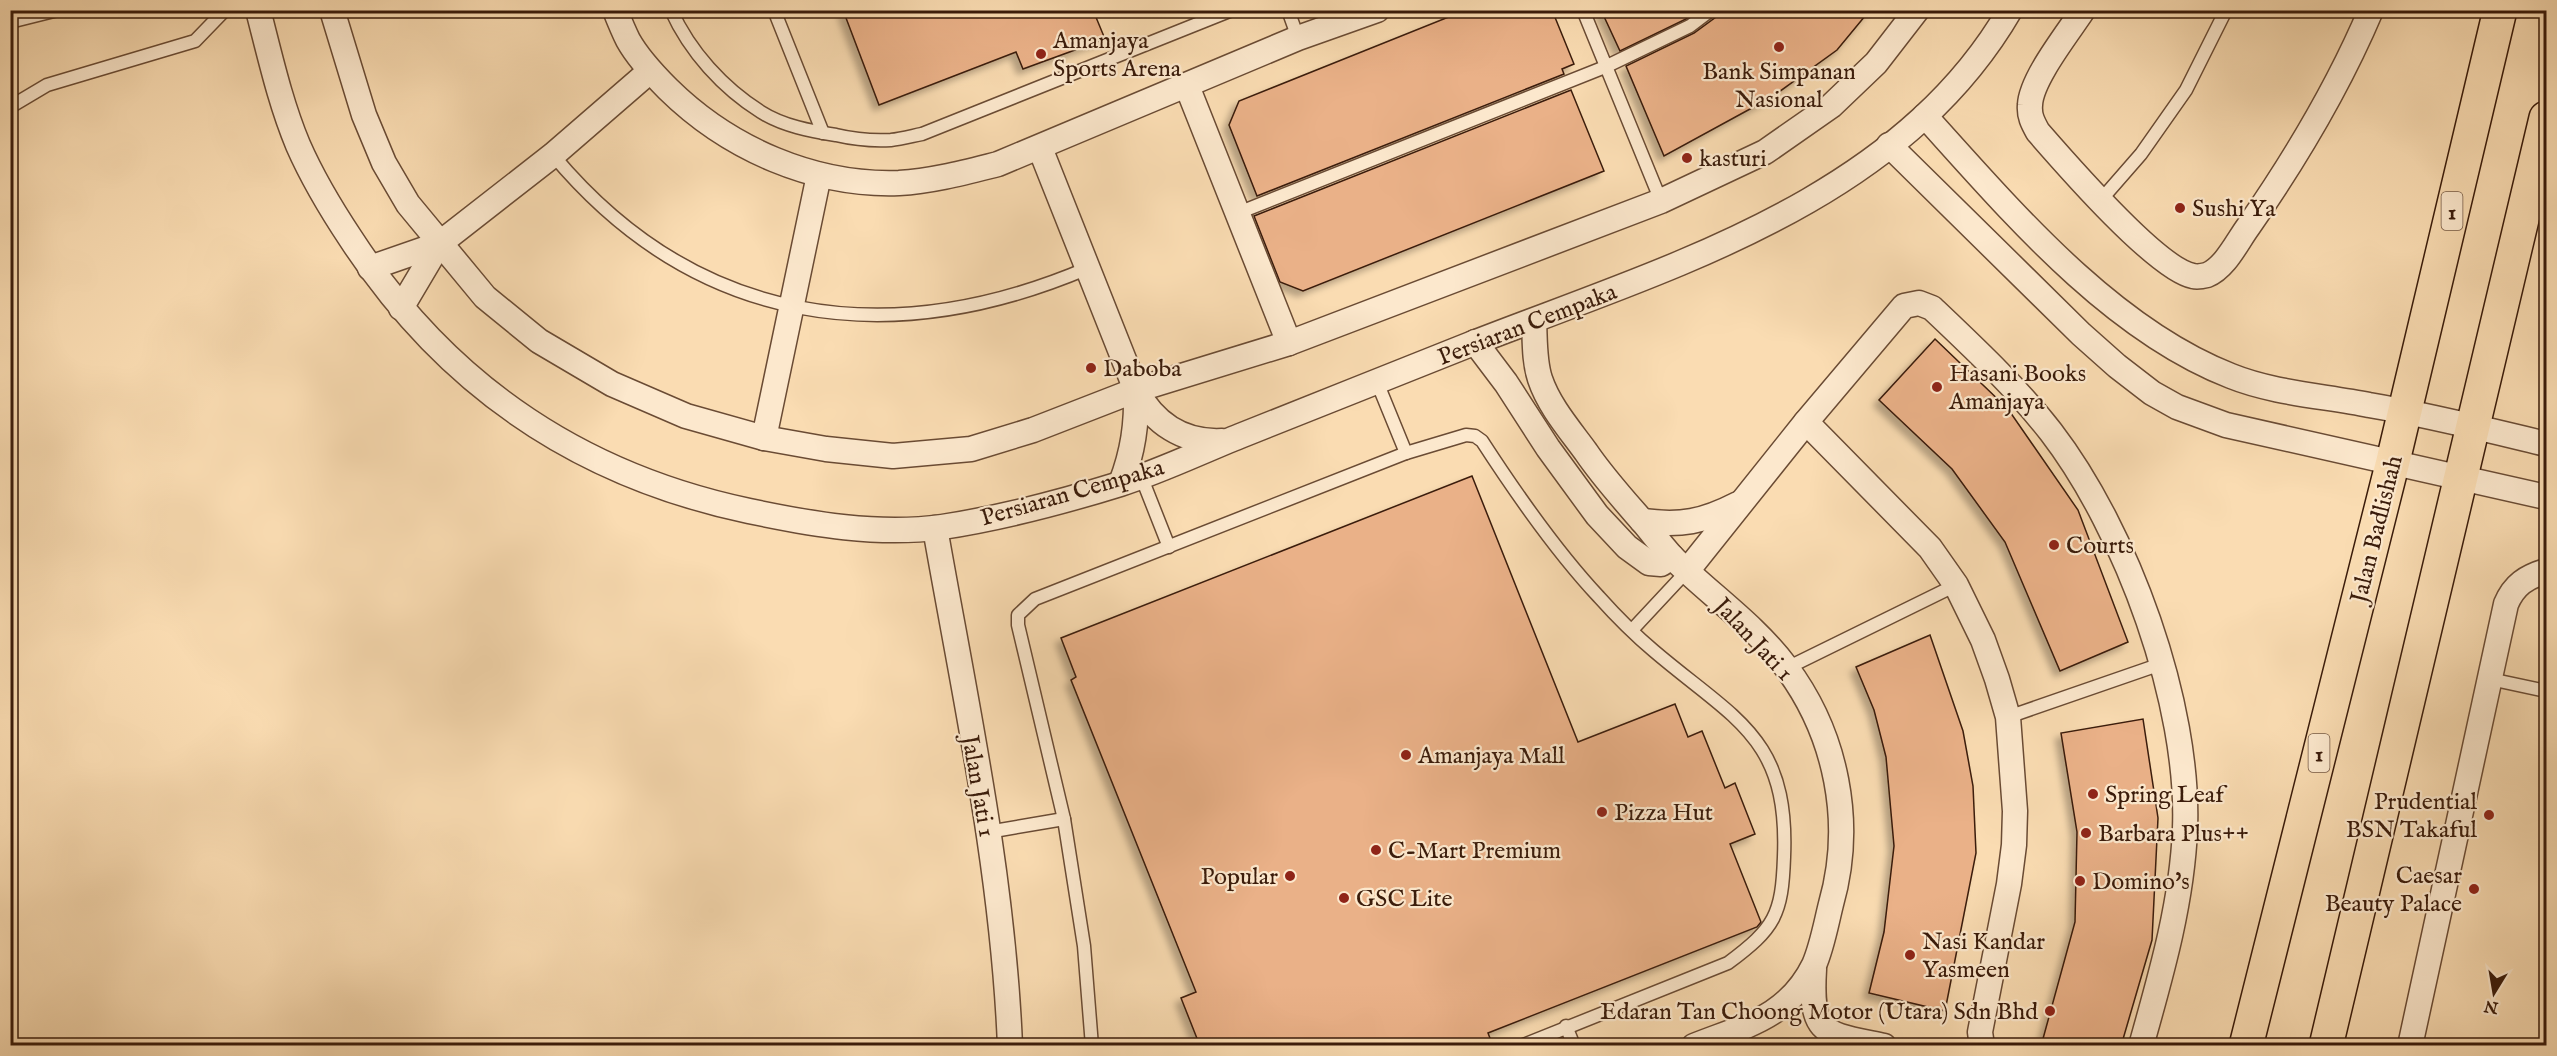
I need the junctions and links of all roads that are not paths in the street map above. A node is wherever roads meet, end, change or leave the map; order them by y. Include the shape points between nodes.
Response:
1 (58, 10) edge
2 (225, 10) edge
3 (258, 10) edge
4 (332, 10) edge
5 (615, 10) edge
6 (671, 10) edge
7 (774, 10) edge
8 (1232, 10) edge
9 (1288, 10) edge
10 (1377, 10) edge
11 (1583, 10) edge
12 (1711, 10) edge
13 (1917, 10) edge
14 (2010, 10) edge
15 (2083, 10) edge
16 (2226, 10) edge
17 (2371, 10) edge
18 (2500, 12) edge
19 (10, 22) edge
20 (1298, 38) junction
21 (1605, 67) junction
22 (650, 71) junction
23 (1187, 86) junction
24 (10, 107) edge
25 (1925, 116) junction
26 (2547, 118) edge
27 (823, 133) junction
28 (1889, 145) junction
29 (1041, 148) junction
30 (553, 155) junction
31 (819, 175) junction
32 (1661, 201) junction
33 (2100, 201) junction
34 (1238, 213) junction
35 (439, 244) junction
36 (370, 268) junction
37 (1088, 268) junction
38 (791, 307) junction
39 (401, 308) junction
40 (1534, 321) junction
41 (1475, 342) junction
42 (1289, 343) junction
43 (1377, 382) junction
44 (1136, 390) junction
45 (2404, 411) junction
46 (1806, 422) junction
47 (2474, 426) junction
48 (764, 438) junction
49 (1231, 440) junction
50 (2547, 444) edge
51 (1406, 453) junction
52 (2393, 461) junction
53 (2462, 477) junction
54 (1131, 480) junction
55 (2547, 497) edge
56 (1743, 501) junction
57 (1642, 522) junction
58 (935, 528) junction
59 (1169, 547) junction
60 (1680, 564) junction
61 (2547, 571) edge
62 (1956, 585) junction
63 (1632, 630) junction
64 (2160, 664) junction
65 (1787, 668) junction
66 (2490, 679) junction
67 (2547, 691) edge
68 (2008, 717) junction
69 (1065, 819) junction
70 (988, 832) junction
71 (1814, 963) junction
72 (1566, 1026) junction
73 (1978, 1041) edge
74 (1700, 1043) edge
75 (1010, 1046) edge
76 (1092, 1046) edge
77 (1521, 1046) edge
78 (1574, 1046) edge
79 (1743, 1046) edge
80 (1884, 1046) edge
81 (2141, 1046) edge
82 (2246, 1046) edge
83 (2326, 1046) edge
84 (2410, 1046) edge

1 - 19 lane
2 - 24 lane via 195,41 47,85
3 - 36 street, Persiaran Cempaka via 280,96 298,146 337,219
4 - 35 street via 364,115 384,163 408,204
5 - 22 street via 629,41
6 - 27 lane via 712,74 762,113 792,126
7 - 27 lane
8 - 27 lane via 922,134 890,140
9 - 20 lane
10 - 20 street
11 - 21 lane
12 - 21 lane via 1690,26
13 - 32 street via 1876,63 1832,106 1765,152
14 - 25 street, Persiaran Cempaka via 1980,58
15 - 33 street via 2035,83 2031,119 2038,132
16 - 33 lane via 2186,90 2141,153
17 - 33 street via 2331,94 2289,168 2225,260 2208,275 2182,272
18 - 45 main road, Jalan Badlishah / 1
20 - 23 street
21 - 32 lane
21 - 34 lane
22 - 30 street
22 - 31 street via 684,105 724,135 774,160
23 - 29 street
23 - 34 street
25 - 28 street, Persiaran Cempaka
25 - 45 street via 1979,176 2087,282 2120,312 2194,361 2233,377 2273,387
26 - 47 main road
28 - 40 street, Persiaran Cempaka via 1848,176 1737,239
28 - 52 street via 2081,334 2152,393 2226,425
29 - 31 street via 951,176 900,183 855,182
29 - 37 street
30 - 35 street
30 - 38 lane via 600,207 668,258 711,281
31 - 38 street
32 - 42 street
34 - 42 street
35 - 36 street
35 - 39 street
35 - 48 street via 484,297 539,341 612,384 686,416
36 - 39 street, Persiaran Cempaka
37 - 38 lane via 1022,292 935,313 876,315
37 - 44 street
38 - 48 street
39 - 58 street, Persiaran Cempaka via 439,350 519,416 600,463 661,489 733,508 836,526
40 - 41 street, Persiaran Cempaka
40 - 57 street, Jalan Jati 1 via 1540,379 1553,405 1610,487
41 - 43 street, Persiaran Cempaka
41 - 60 street via 1597,515 1627,547 1649,563
42 - 44 street
43 - 49 street, Persiaran Cempaka
43 - 51 lane
44 - 48 street via 971,449 893,456
44 - 49 street via 1152,415 1176,433 1194,439
44 - 54 street
45 - 47 street
45 - 52 main road, Jalan Badlishah / 1
46 - 56 street
46 - 62 street via 1899,514
46 - 64 street via 1904,306 1918,303 1932,308 2004,377 2082,476 2131,573
47 - 50 street
47 - 53 main road
49 - 54 street, Persiaran Cempaka
51 - 59 lane
51 - 63 lane via 1466,435 1482,441 1557,548
52 - 53 street
52 - 82 main road, Jalan Badlishah / 1
53 - 55 street
53 - 83 main road
54 - 58 street, Persiaran Cempaka via 988,519
54 - 59 lane
56 - 57 street via 1696,521 1672,525
56 - 60 street
57 - 60 street, Jalan Jati 1
58 - 70 street, Jalan Jati 1
59 - 69 lane via 1035,599 1018,615
60 - 63 lane
60 - 65 street, Jalan Jati 1
61 - 66 street via 2511,590
62 - 65 lane
62 - 68 street via 1983,640
63 - 72 lane via 1741,720 1774,770 1786,822 1779,910 1760,937 1728,963
64 - 68 lane
64 - 81 street via 2181,752 2186,786 2185,830 2177,901
65 - 71 street, Jalan Jati 1 via 1823,734 1841,804 1835,889
66 - 67 lane
66 - 84 street
68 - 73 street via 2014,845
69 - 70 lane
69 - 76 lane via 1084,946
70 - 75 street, Jalan Jati 1 via 1007,970
71 - 74 street, Jalan Jati 1 via 1798,993 1775,1012
71 - 80 street via 1812,999 1815,1016 1825,1030
72 - 77 lane
72 - 78 lane
74 - 79 street

